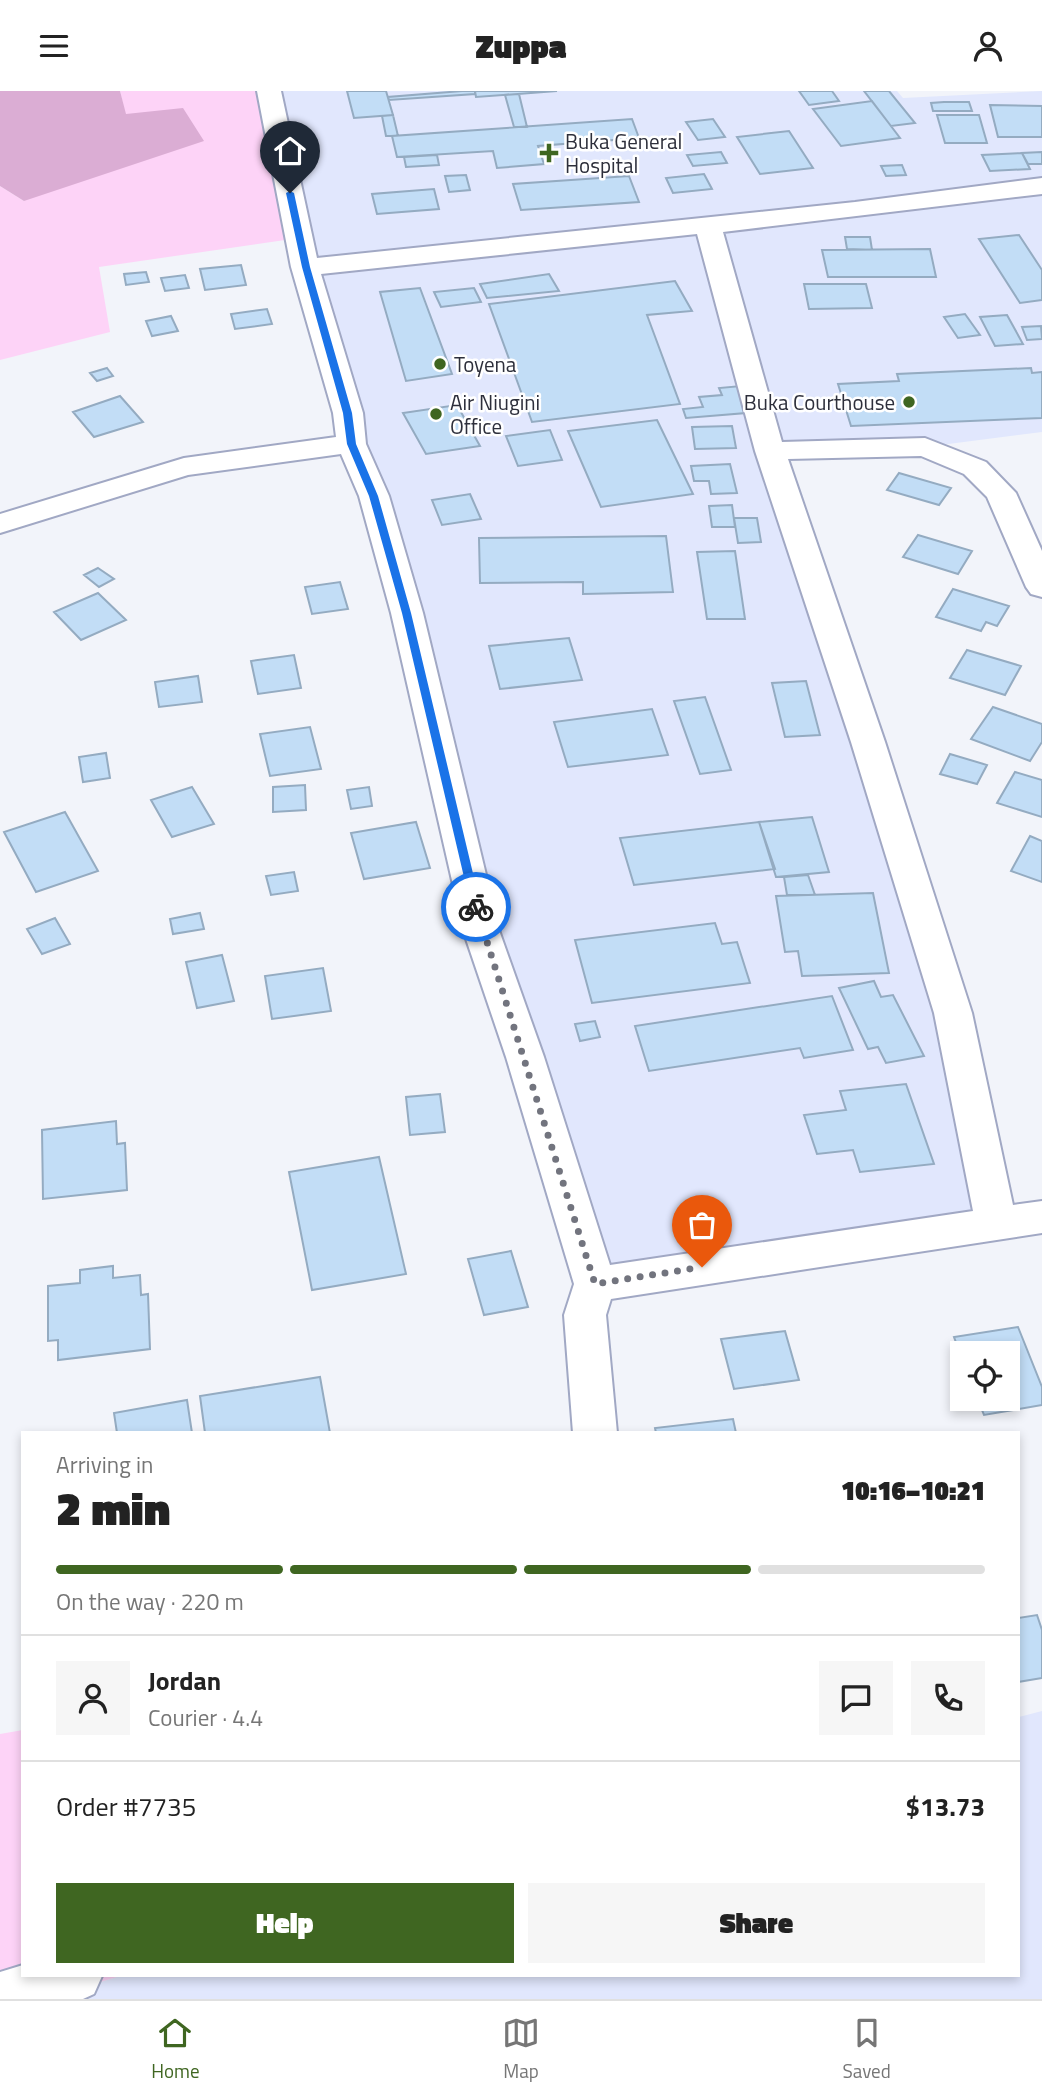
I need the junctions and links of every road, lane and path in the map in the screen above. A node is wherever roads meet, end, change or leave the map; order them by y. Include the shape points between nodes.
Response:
1 (269, 91) edge
2 (1042, 186) edge
3 (708, 226) junction
4 (306, 267) junction
5 (351, 444) junction
6 (770, 451) junction
7 (0, 524) edge
8 (1042, 587) edge
9 (1042, 1217) edge
10 (996, 1222) junction
11 (595, 1284) junction
12 (596, 1431) edge
13 (73, 1977) edge
14 (0, 1998) edge

1 - 4 street
2 - 3 street
3 - 4 street
3 - 6 street
4 - 5 street via 348,413
5 - 7 street via 184,467
5 - 11 street via 374,496 407,613 482,933
6 - 8 street via 925,447 975,468 1001,493
6 - 10 street via 953,1013
9 - 10 street
10 - 11 street
11 - 12 street via 585,1315
13 - 14 street

